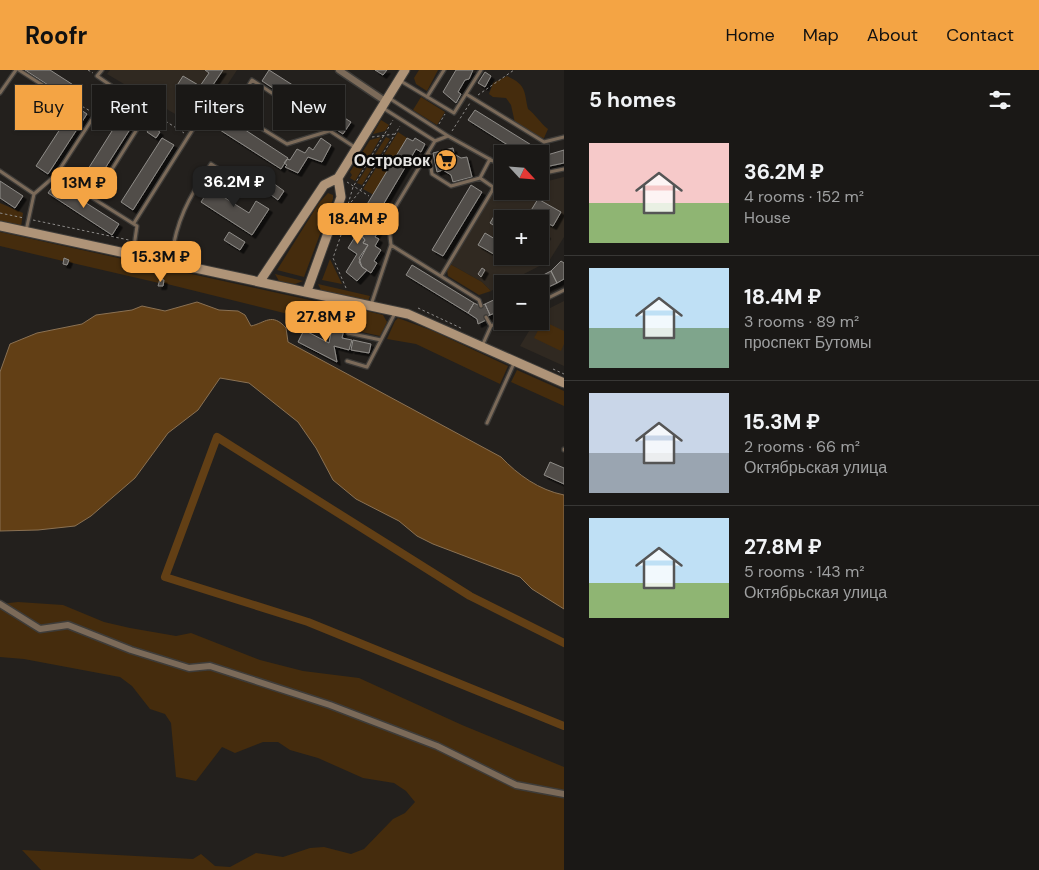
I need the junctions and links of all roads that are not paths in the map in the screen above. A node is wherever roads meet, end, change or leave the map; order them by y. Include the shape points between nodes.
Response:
1 (17, 70) edge
2 (102, 70) edge
3 (339, 70) edge
4 (405, 70) edge
5 (444, 70) edge
6 (481, 70) edge
7 (399, 79) junction
8 (41, 85) edge
9 (2, 87) edge
10 (0, 93) edge
11 (466, 94) junction
12 (428, 97) junction
13 (385, 102) junction
14 (136, 130) edge
15 (192, 130) edge
16 (330, 131) junction
17 (448, 136) junction
18 (564, 137) edge
19 (435, 141) junction
20 (356, 149) junction
21 (428, 153) junction
22 (490, 159) junction
23 (494, 161) edge
24 (564, 169) edge
25 (0, 172) edge
26 (549, 172) edge
27 (56, 174) junction
28 (480, 178) junction
29 (342, 179) junction
30 (241, 183) dead end
31 (34, 194) junction
32 (94, 198) junction
33 (134, 224) junction
34 (0, 226) edge
35 (26, 231) junction
36 (391, 245) junction
37 (133, 254) junction
38 (171, 263) junction
39 (441, 276) junction
40 (260, 282) junction
41 (564, 290) edge
42 (307, 292) junction
43 (549, 298) edge
44 (339, 299) junction
45 (370, 306) junction
46 (481, 306) dead end
47 (396, 312) junction
48 (486, 317) dead end
49 (494, 324) edge
50 (311, 326) dead end
51 (491, 326) junction
52 (348, 333) dead end
53 (381, 340) junction
54 (482, 347) junction
55 (347, 361) dead end
56 (515, 361) junction
57 (564, 383) edge
58 (488, 423) dead end
59 (0, 604) edge
60 (564, 794) edge

1 - 8 lane
1 - 9 lane
2 - 27 lane via 97,76 113,87
3 - 13 street
4 - 7 main road
5 - 12 lane
6 - 11 lane
7 - 12 lane
7 - 13 main road
9 - 10 lane
11 - 12 lane via 454,113
11 - 18 lane via 544,142
13 - 17 lane
13 - 19 lane via 396,116
13 - 20 main road
14 - 32 lane
15 - 33 lane
16 - 16 lane via 252,80 233,111 287,144
16 - 20 lane
17 - 19 lane
17 - 22 lane
19 - 21 lane
20 - 29 main road
21 - 28 lane via 432,174 451,186
21 - 36 lane via 388,219
22 - 23 lane
22 - 28 lane
24 - 26 lane
25 - 31 lane
27 - 31 lane
27 - 32 lane
28 - 39 lane via 492,187 492,191
29 - 40 main road via 324,185
29 - 42 main road via 341,197
30 - 38 lane via 211,164 189,196 179,219
31 - 35 lane
32 - 33 lane
33 - 37 lane via 137,226
34 - 35 main road
35 - 37 main road
36 - 39 lane
36 - 45 lane
37 - 38 main road
38 - 40 main road
39 - 46 lane via 479,300
40 - 42 main road
41 - 43 lane
42 - 44 main road
44 - 45 main road
44 - 50 lane via 325,332
45 - 47 main road
47 - 53 lane
47 - 54 main road
48 - 51 lane
49 - 51 lane
51 - 54 lane
52 - 53 lane
53 - 55 lane via 367,367
54 - 56 main road
56 - 57 main road
56 - 58 lane
59 - 60 street via 40,630 68,625 189,668 210,666 220,669 330,705 437,746 516,785

